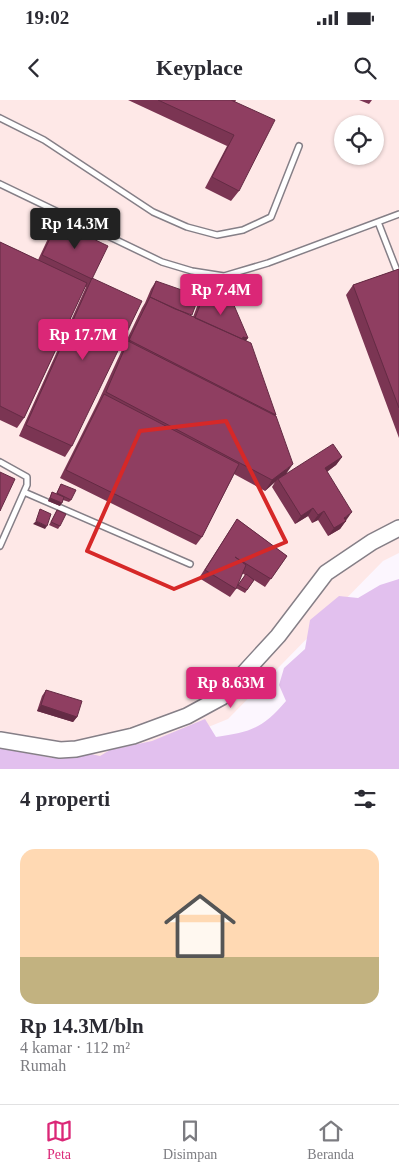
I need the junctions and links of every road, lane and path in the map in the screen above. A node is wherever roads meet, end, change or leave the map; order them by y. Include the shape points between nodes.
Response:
1 (0, 118) edge
2 (299, 146) dead end
3 (0, 184) edge
4 (399, 214) edge
5 (378, 222) junction
6 (399, 276) edge
7 (0, 462) edge
8 (24, 492) junction
9 (399, 528) edge
10 (0, 546) edge
11 (190, 564) dead end
12 (0, 740) edge

1 - 2 lane via 44,140 153,212 187,227 217,235 243,230 271,217
3 - 5 lane via 162,262 224,276
4 - 5 lane
5 - 6 lane
7 - 8 lane via 27,477
8 - 10 lane
8 - 11 lane
9 - 12 main road via 326,573 278,636 229,690 187,716 133,736 76,749 60,750

